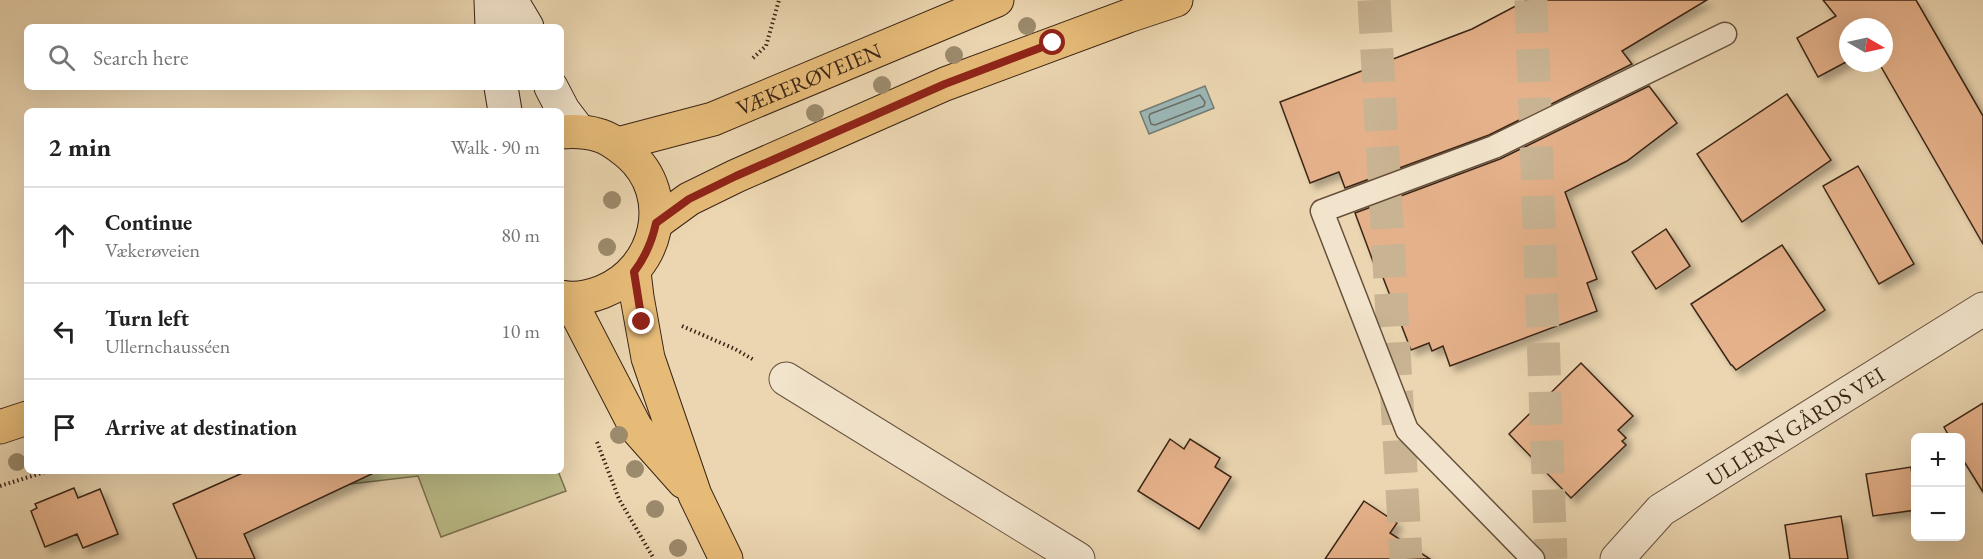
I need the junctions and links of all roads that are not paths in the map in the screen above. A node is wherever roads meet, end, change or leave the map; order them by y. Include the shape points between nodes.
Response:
1 (491, 0) edge
2 (511, 0) edge
3 (997, 0) edge
4 (1176, 0) edge
5 (492, 24) edge
6 (525, 24) edge
7 (1725, 34) dead end
8 (502, 90) edge
9 (552, 90) edge
10 (505, 108) edge
11 (561, 108) edge
12 (564, 115) edge
13 (570, 131) edge
14 (618, 144) junction
15 (656, 223) junction
16 (634, 272) junction
17 (564, 298) edge
18 (564, 299) edge
19 (1983, 309) edge
20 (786, 379) road end
21 (24, 419) edge
22 (0, 427) edge
23 (695, 495) junction
24 (726, 559) edge
25 (1078, 559) edge
26 (1533, 559) edge
27 (1617, 559) edge

1 - 5 street
2 - 6 street
3 - 14 main road, VÆKERØVEIEN via 713,119
4 - 15 main road via 945,84 736,176 689,199
7 - 26 lane via 1494,147 1322,211 1407,430
8 - 10 street
9 - 11 street
12 - 13 street
13 - 14 main road via 599,135
14 - 15 main road via 648,178 655,200
15 - 16 main road via 645,257
16 - 17 main road via 614,287 591,296
16 - 23 main road via 648,358
18 - 23 main road via 579,318 636,428
19 - 27 street, ULLERN GÅRDS VEI via 1661,510
20 - 25 street
21 - 22 main road
23 - 24 main road

